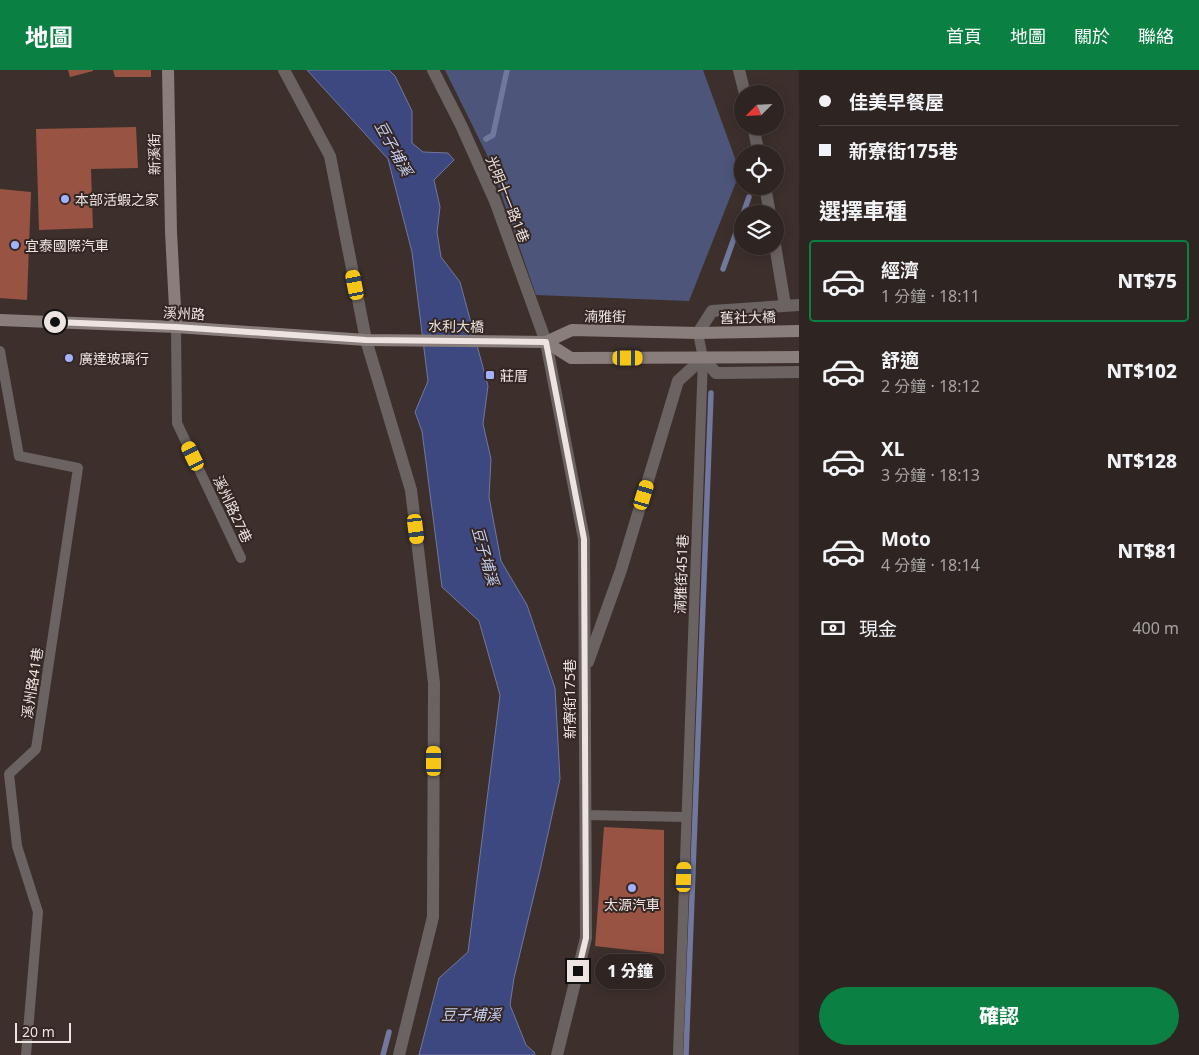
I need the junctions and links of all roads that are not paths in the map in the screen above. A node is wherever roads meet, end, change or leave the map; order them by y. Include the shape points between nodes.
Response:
1 (168, 70) edge
2 (284, 70) edge
3 (433, 70) edge
4 (739, 70) edge
5 (743, 85) edge
6 (777, 255) edge
7 (786, 305) junction
8 (799, 305) edge
9 (0, 320) edge
10 (176, 327) junction
11 (799, 331) edge
12 (698, 333) junction
13 (366, 340) junction
14 (546, 342) junction
15 (0, 351) edge
16 (799, 357) edge
17 (703, 358) junction
18 (799, 372) edge
19 (241, 558) dead end
20 (584, 672) junction
21 (585, 815) junction
22 (686, 817) junction
23 (26, 1055) edge
24 (398, 1055) edge
25 (557, 1055) edge
26 (678, 1055) edge

1 - 10 street, 新溪街 via 170,232
2 - 13 street via 330,156
3 - 14 street, 光明十一路1巷 via 495,201
4 - 5 street
6 - 7 street
7 - 8 street
7 - 12 street via 712,311
9 - 10 street, 溪州路
10 - 13 street, 溪州路
10 - 19 lane, 溪州路27巷 via 177,423
11 - 12 street, 舊社大橋
12 - 14 street, 湳雅街 via 572,330
12 - 17 lane, 湳雅街451巷
13 - 14 street, 水利大橋
13 - 24 street via 411,490 434,683 432,917
14 - 17 street via 571,358
14 - 20 street, 新寮街175巷 via 584,539
15 - 23 lane, 溪州路41巷 via 19,456 78,468 36,749 9,774 17,846 38,912
16 - 17 street
17 - 18 street via 716,373
17 - 20 street via 678,381 621,570
17 - 22 lane, 湳雅街451巷
20 - 21 street, 新寮街175巷
21 - 22 lane
21 - 25 street, 新寮街175巷 via 586,938
22 - 26 lane, 湳雅街451巷

